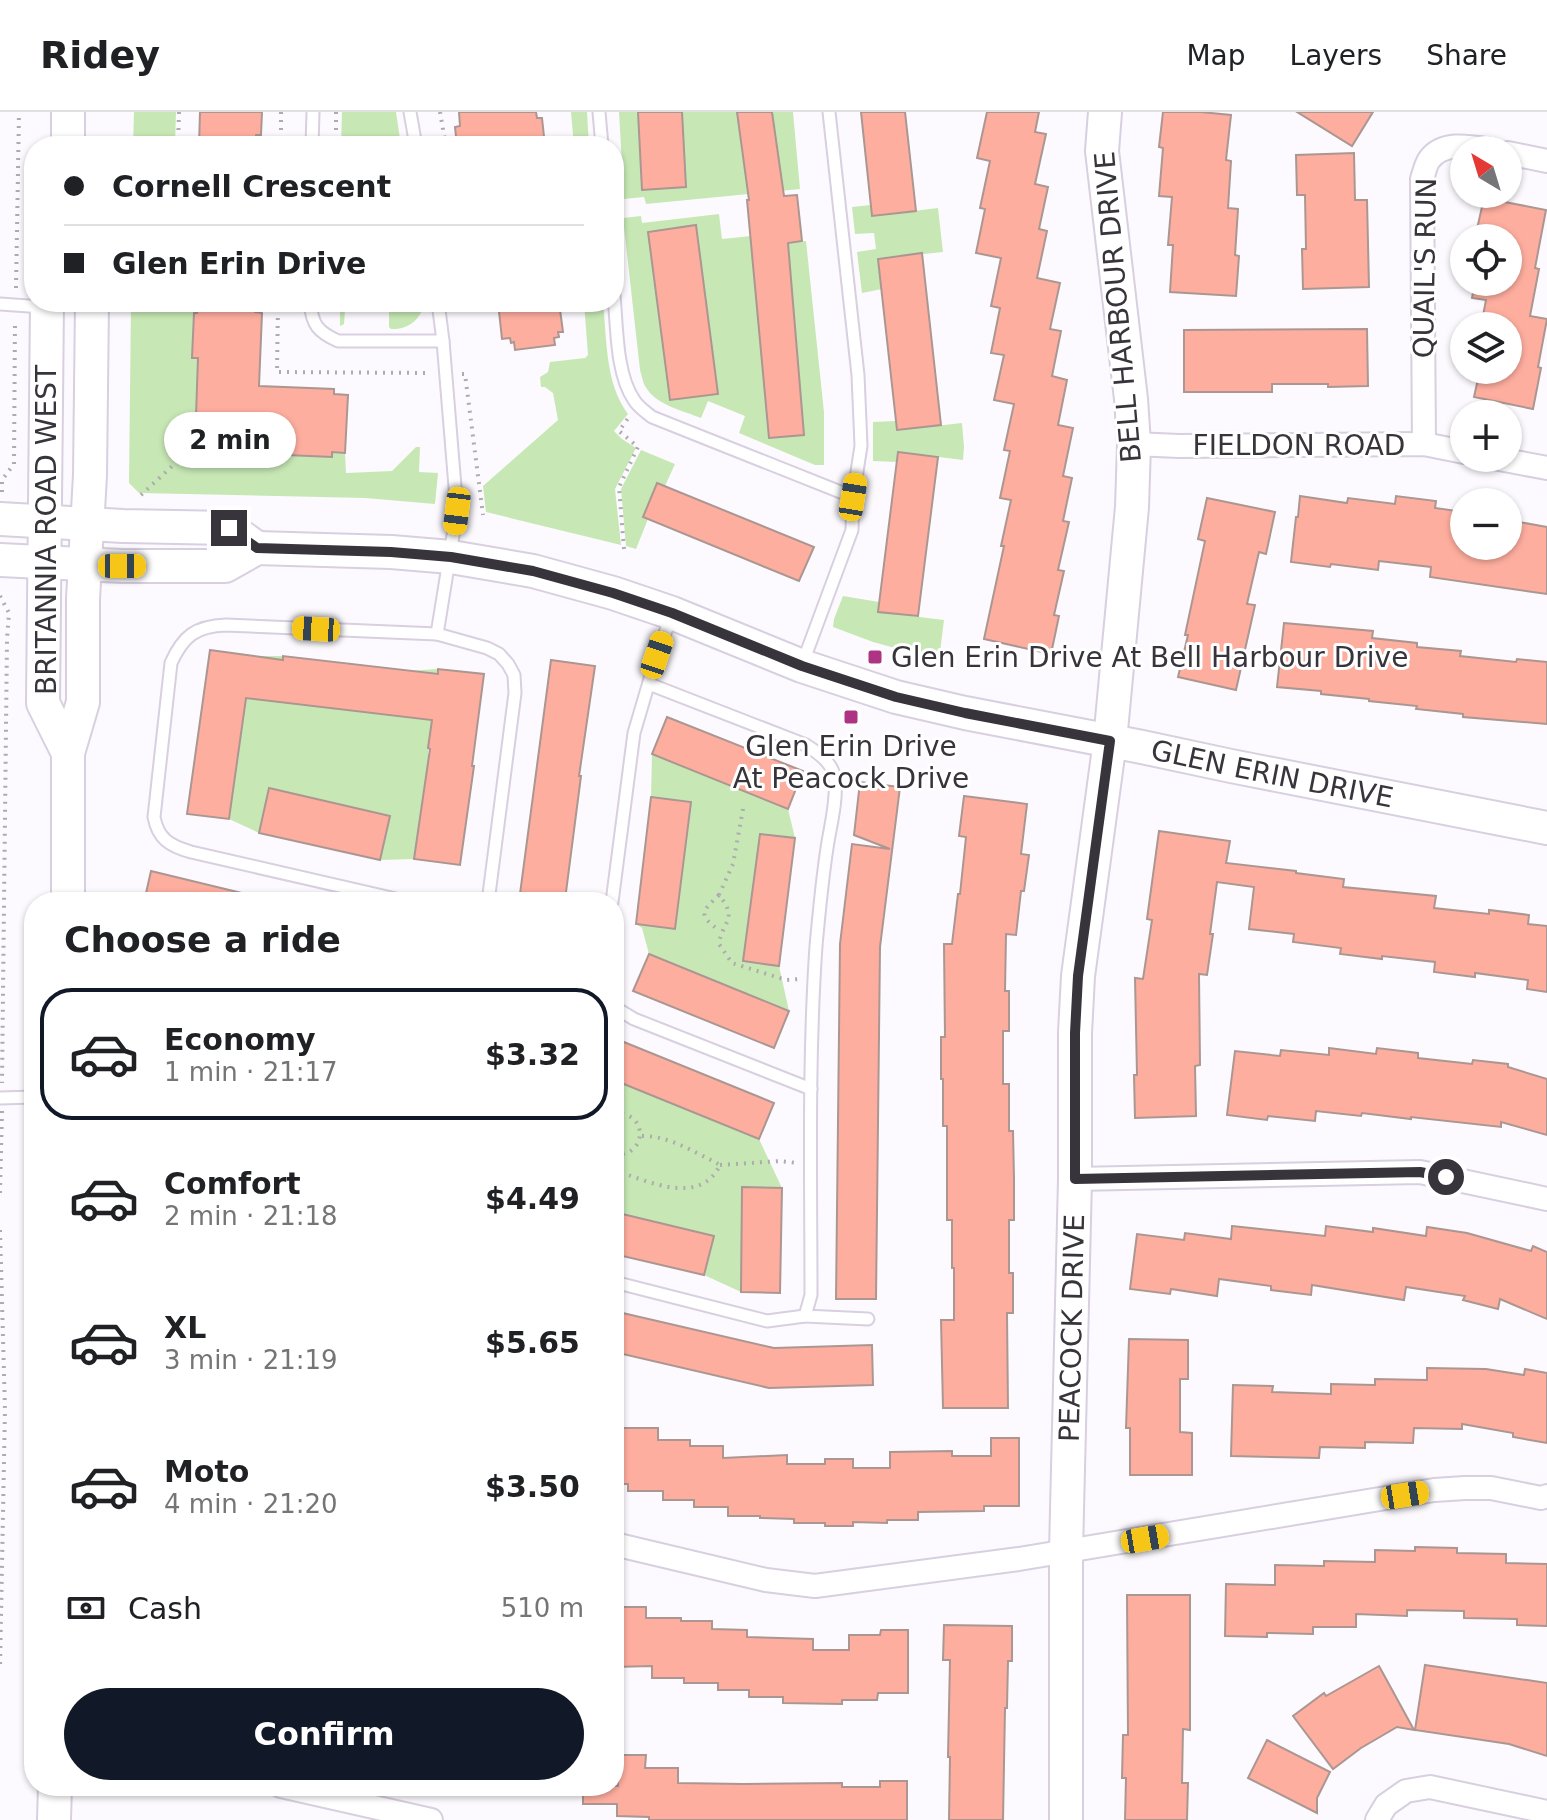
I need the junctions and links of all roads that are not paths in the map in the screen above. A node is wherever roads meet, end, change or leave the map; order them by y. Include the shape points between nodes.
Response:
1 (68, 112) edge
2 (313, 112) edge
3 (410, 112) edge
4 (599, 112) edge
5 (829, 112) edge
6 (1105, 112) edge
7 (68, 136) edge
8 (312, 136) edge
9 (414, 136) edge
10 (601, 136) edge
11 (1450, 148) edge
12 (1522, 156) edge
13 (1547, 161) edge
14 (0, 304) edge
15 (24, 305) edge
16 (47, 312) edge
17 (92, 312) edge
18 (311, 312) edge
19 (439, 312) edge
20 (616, 312) edge
21 (443, 341) junction
22 (1134, 444) junction
23 (1424, 444) junction
24 (1450, 449) edge
25 (1522, 463) edge
26 (1547, 468) edge
27 (853, 497) junction
28 (0, 519) edge
29 (46, 521) junction
30 (87, 524) junction
31 (257, 548) junction
32 (451, 557) junction
33 (0, 560) edge
34 (45, 562) junction
35 (85, 564) junction
36 (672, 613) junction
37 (437, 634) junction
38 (802, 666) junction
39 (649, 684) junction
40 (1110, 741) junction
41 (68, 753) junction
42 (1547, 828) edge
43 (68, 892) edge
44 (366, 892) edge
45 (489, 892) edge
46 (613, 892) edge
47 (624, 1013) edge
48 (811, 1089) junction
49 (24, 1097) edge
50 (1, 1098) edge
51 (1075, 1179) junction
52 (1547, 1199) edge
53 (624, 1285) edge
54 (805, 1316) junction
55 (868, 1319) dead end
56 (1547, 1496) edge
57 (624, 1546) edge
58 (1066, 1552) junction
59 (55, 1796) edge
60 (325, 1796) edge
61 (1547, 1812) edge
62 (54, 1820) edge
63 (431, 1820) edge
64 (1066, 1820) edge
65 (1377, 1820) edge

1 - 7 street
2 - 8 lane
3 - 9 lane
4 - 10 lane
5 - 27 lane via 858,375 861,446
6 - 22 street, BELL HARBOUR DRIVE via 1102,151
11 - 23 street, QUAIL'S RUN via 1429,159 1422,179
12 - 13 street
14 - 15 lane
16 - 29 street, BRITANNIA ROAD WEST
17 - 30 street, BRITANNIA ROAD WEST
18 - 21 lane via 313,323 338,341
19 - 21 lane
20 - 27 lane via 626,386 652,417
21 - 32 lane via 457,511
22 - 23 street, FIELDON ROAD
22 - 40 street, BELL HARBOUR DRIVE
23 - 24 street, FIELDON ROAD
25 - 26 street
27 - 38 lane via 852,530
28 - 29 street, GLEN ERIN DRIVE
29 - 30 street, GLEN ERIN DRIVE
29 - 34 street, BRITANNIA ROAD WEST
30 - 31 street, GLEN ERIN DRIVE via 229,528
30 - 35 street, BRITANNIA ROAD WEST
31 - 32 street, GLEN ERIN DRIVE
31 - 35 street, GLEN ERIN DRIVE via 225,566
32 - 36 street, GLEN ERIN DRIVE via 533,571
32 - 37 lane
33 - 34 street, GLEN ERIN DRIVE
34 - 35 street, GLEN ERIN DRIVE
34 - 41 street, BRITANNIA ROAD WEST via 43,703
35 - 41 street, BRITANNIA ROAD WEST via 83,702
36 - 38 street, GLEN ERIN DRIVE
36 - 39 lane
37 - 44 lane via 207,626 178,647 171,663 156,829 177,848
37 - 45 lane via 499,654 514,675
38 - 40 street, GLEN ERIN DRIVE via 896,697
39 - 46 lane via 634,733
39 - 48 lane via 806,745 831,767 835,796 814,979
40 - 42 street, GLEN ERIN DRIVE
40 - 51 street, PEACOCK DRIVE via 1078,976
41 - 43 street, BRITANNIA ROAD WEST
47 - 48 lane
48 - 54 lane via 811,1295
49 - 50 lane
51 - 52 street via 1420,1172
51 - 58 street, PEACOCK DRIVE
53 - 54 lane via 767,1321
54 - 55 lane
56 - 58 street via 1491,1488 1434,1490
57 - 58 street via 766,1580 815,1586
58 - 64 street, PEACOCK DRIVE
59 - 62 street
60 - 63 street
61 - 65 street via 1430,1787 1406,1791 1386,1805

